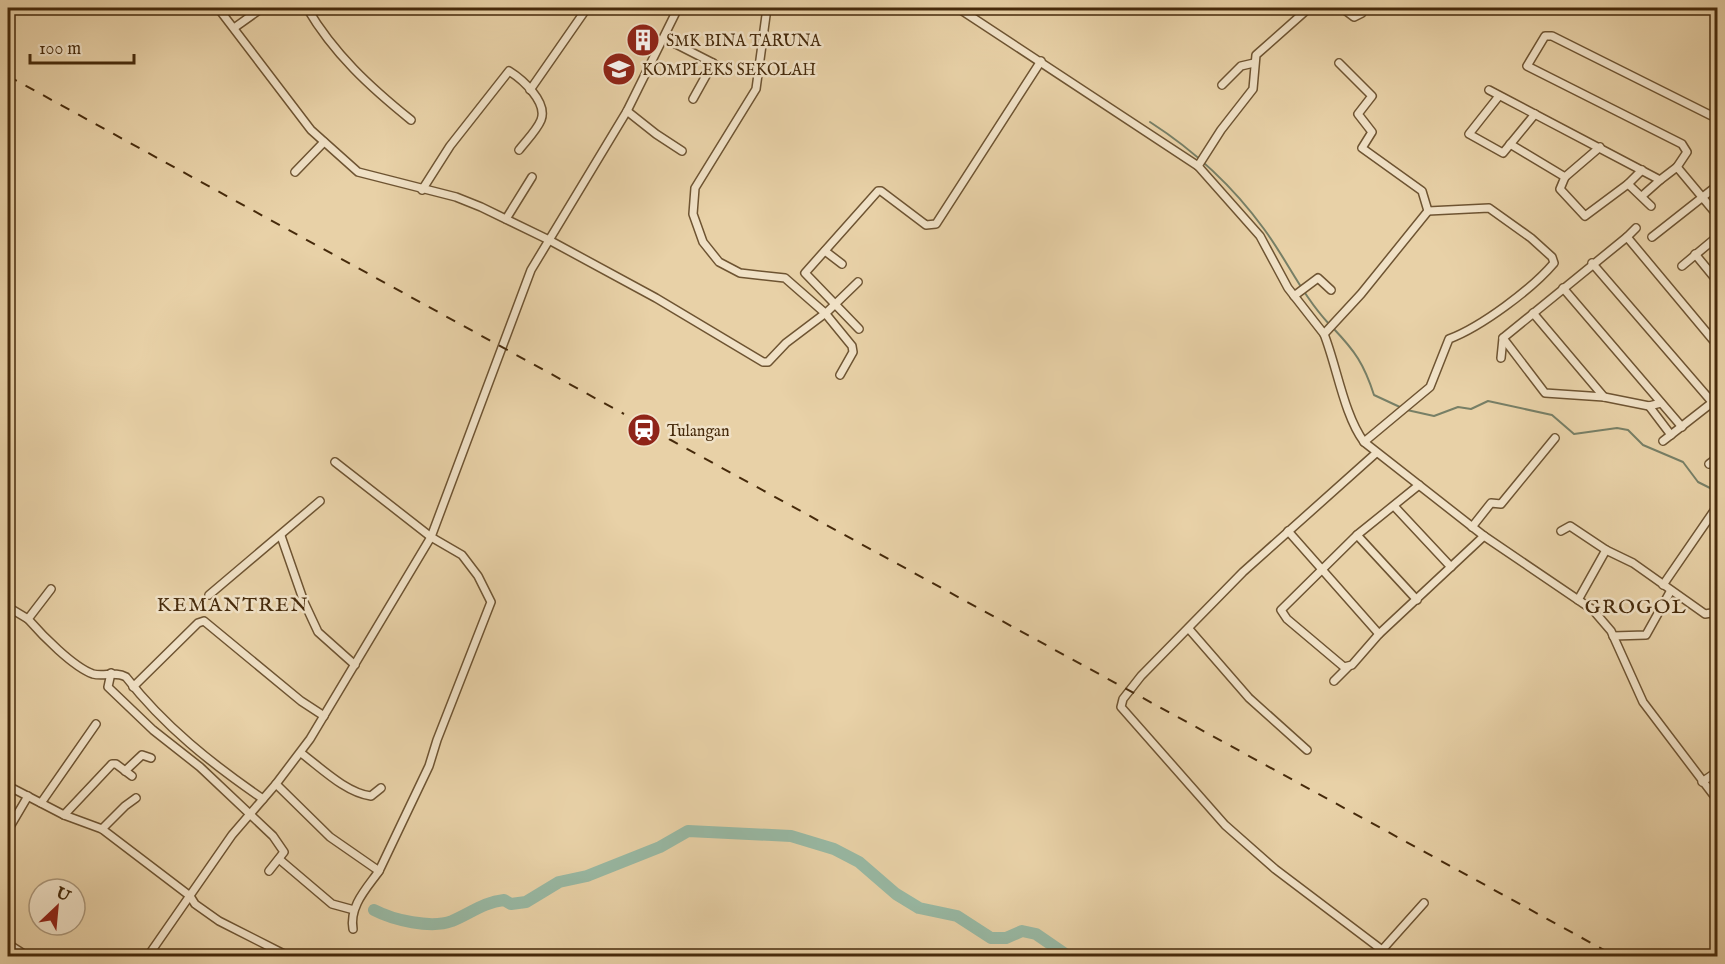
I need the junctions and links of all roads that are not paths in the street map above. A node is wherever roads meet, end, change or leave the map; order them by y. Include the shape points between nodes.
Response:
1 (218, 8) edge
2 (262, 8) edge
3 (307, 8) edge
4 (586, 8) edge
5 (678, 8) edge
6 (767, 8) edge
7 (958, 8) edge
8 (1308, 8) edge
9 (1342, 8) edge
10 (1362, 13) dead end
11 (234, 28) junction
12 (664, 38) junction
13 (1041, 62) junction
14 (713, 63) junction
15 (1254, 63) junction
16 (1339, 63) dead end
17 (723, 70) dead end
18 (1222, 85) dead end
19 (530, 90) junction
20 (1489, 90) dead end
21 (1499, 96) junction
22 (693, 99) dead end
23 (627, 111) junction
24 (1535, 114) junction
25 (1718, 119) edge
26 (411, 120) dead end
27 (324, 142) junction
28 (1510, 144) junction
29 (1600, 147) junction
30 (519, 150) dead end
31 (682, 151) dead end
32 (1201, 161) junction
33 (1677, 167) junction
34 (1642, 170) junction
35 (295, 172) dead end
36 (532, 177) dead end
37 (1565, 177) junction
38 (1660, 180) junction
39 (1628, 184) junction
40 (1718, 185) edge
41 (422, 190) junction
42 (1642, 196) junction
43 (1702, 198) junction
44 (1650, 206) dead end
45 (1428, 211) junction
46 (1718, 216) edge
47 (506, 219) junction
48 (1636, 228) dead end
49 (1718, 236) edge
50 (1627, 237) junction
51 (1652, 237) dead end
52 (549, 240) junction
53 (825, 251) junction
54 (1695, 254) junction
55 (1592, 263) junction
56 (842, 264) dead end
57 (1682, 266) dead end
58 (858, 282) dead end
59 (1718, 282) edge
60 (1563, 288) junction
61 (1331, 290) dead end
62 (1299, 292) junction
63 (830, 309) junction
64 (1533, 313) junction
65 (859, 329) dead end
66 (1324, 334) junction
67 (1503, 338) junction
68 (1718, 346) edge
69 (1501, 358) dead end
70 (840, 375) dead end
71 (1604, 397) junction
72 (1715, 400) edge
73 (1661, 402) junction
74 (1649, 406) junction
75 (1682, 427) junction
76 (1671, 435) junction
77 (1555, 438) dead end
78 (1663, 441) dead end
79 (1364, 442) junction
80 (1376, 454) junction
81 (1718, 457) edge
82 (335, 462) dead end
83 (1709, 464) dead end
84 (1419, 485) junction
85 (320, 501) dead end
86 (1718, 505) edge
87 (1394, 506) junction
88 (1473, 527) junction
89 (1288, 531) junction
90 (1561, 531) dead end
91 (281, 536) junction
92 (1357, 536) junction
93 (1484, 536) junction
94 (431, 537) junction
95 (1606, 550) junction
96 (1451, 567) junction
97 (1322, 570) junction
98 (1663, 585) junction
99 (51, 589) dead end
100 (1670, 592) junction
101 (209, 595) dead end
102 (1416, 600) junction
103 (1578, 600) junction
104 (8, 607) edge
105 (1718, 612) edge
106 (28, 619) junction
107 (1189, 629) junction
108 (1380, 634) junction
109 (1613, 636) junction
110 (355, 665) junction
111 (1348, 667) junction
112 (110, 678) junction
113 (1334, 681) dead end
114 (133, 687) junction
115 (137, 703) junction
116 (324, 716) junction
117 (96, 724) dead end
118 (156, 724) junction
119 (1307, 750) dead end
120 (301, 753) junction
121 (151, 758) dead end
122 (209, 767) junction
123 (125, 771) junction
124 (1718, 771) edge
125 (132, 776) dead end
126 (1702, 782) junction
127 (276, 784) junction
128 (8, 786) edge
129 (381, 788) dead end
130 (28, 796) junction
131 (136, 798) dead end
132 (1718, 801) edge
133 (259, 802) junction
134 (41, 803) junction
135 (249, 814) junction
136 (64, 815) junction
137 (102, 829) junction
138 (8, 830) edge
139 (279, 859) junction
140 (269, 871) dead end
141 (379, 871) junction
142 (190, 896) junction
143 (1424, 903) dead end
144 (354, 910) junction
145 (353, 929) dead end
146 (8, 944) edge
147 (1382, 950) junction
148 (18, 954) edge
149 (27, 957) edge
150 (148, 957) edge
151 (288, 957) edge
152 (1390, 957) edge

1 - 11 street
2 - 11 street
3 - 26 street via 344,61
4 - 19 street
5 - 12 street
6 - 63 street via 756,89 695,188 693,214 703,242 719,262 740,273 785,278
7 - 13 street
8 - 15 street via 1256,55
9 - 10 street via 1354,17
11 - 27 street
12 - 14 street
12 - 23 street
13 - 32 street
13 - 53 street via 936,224 926,225 878,191
14 - 17 street
14 - 22 street
15 - 18 street via 1241,66
15 - 32 street via 1253,89
16 - 45 street via 1373,97 1358,114 1372,132 1362,148 1422,191
19 - 30 street via 540,105 542,117
19 - 41 street via 508,71 434,167
20 - 21 street
21 - 24 street
21 - 28 street via 1469,135 1499,153
23 - 31 street
23 - 52 street
24 - 28 street
24 - 29 street
25 - 33 street via 1552,36 1545,36 1527,66 1682,144 1687,152
27 - 35 street
27 - 41 street via 358,172
28 - 37 street
29 - 34 street
29 - 37 street
32 - 62 street
33 - 38 street
33 - 43 street
34 - 38 street
34 - 39 street
36 - 47 street
37 - 39 street via 1560,189 1585,216
38 - 42 street
39 - 42 street
40 - 43 street
41 - 47 street via 456,197
42 - 44 street
43 - 46 street
43 - 51 street
45 - 66 street
45 - 79 street via 1489,208 1531,238 1554,262 1516,296 1449,339 1430,387
47 - 52 street
48 - 50 street
49 - 54 street
50 - 55 street
50 - 68 street
52 - 63 street via 656,298 763,363
52 - 94 street via 525,287
53 - 56 street
53 - 63 street via 805,275
54 - 57 street
54 - 59 street
55 - 60 street
55 - 72 street
58 - 63 street
60 - 64 street
60 - 73 street
61 - 62 street via 1318,278
62 - 66 street
63 - 65 street
63 - 70 street via 853,352
64 - 67 street
64 - 71 street
66 - 79 street via 1353,425
67 - 69 street
67 - 71 street via 1545,393
71 - 74 street
72 - 75 street
73 - 74 street
73 - 75 street
74 - 76 street
75 - 76 street
76 - 78 street
77 - 88 street via 1501,504 1491,503
79 - 80 street
80 - 84 street
80 - 89 street
81 - 83 street
82 - 94 street
84 - 87 street
84 - 88 street
85 - 91 street
86 - 98 street
87 - 92 street
87 - 96 street
88 - 93 street
89 - 97 street
89 - 107 street
90 - 95 street via 1570,526
91 - 101 street
91 - 110 street via 318,632
92 - 97 street
92 - 102 street
93 - 96 street
93 - 103 street
94 - 110 street
94 - 141 street via 462,555 491,602 429,766
95 - 98 street via 1633,563
95 - 103 street
96 - 102 street
97 - 108 street
97 - 111 street via 1281,610 1338,663
98 - 100 street
99 - 106 street
100 - 105 street via 1705,614
100 - 109 street via 1646,635
102 - 108 street
103 - 109 street via 1593,610
104 - 106 street
106 - 112 street via 87,670
107 - 119 street via 1249,698
107 - 147 street via 1141,676 1121,707 1225,825 1275,869
108 - 111 street
109 - 126 street via 1643,702
110 - 116 street
111 - 113 street
112 - 114 street via 123,675
112 - 115 street
114 - 115 street
114 - 116 street via 204,621 301,702
115 - 118 street
115 - 118 street
116 - 120 street
117 - 134 street
118 - 122 street
118 - 122 street
120 - 127 street
120 - 129 street via 366,796
121 - 123 street via 142,755
122 - 133 street
122 - 135 street
123 - 125 street
123 - 136 street via 112,764
124 - 126 street
126 - 132 street
127 - 133 street
127 - 141 street via 330,837
128 - 130 street
130 - 134 street
130 - 138 street
131 - 137 street
133 - 135 street
134 - 136 street
135 - 139 street via 283,848
135 - 142 street
136 - 137 street
137 - 142 street
139 - 140 street
139 - 144 street via 335,905
141 - 144 street
142 - 150 street
142 - 151 street via 219,921
143 - 147 street
144 - 145 street
146 - 148 street
147 - 152 street
148 - 149 street

